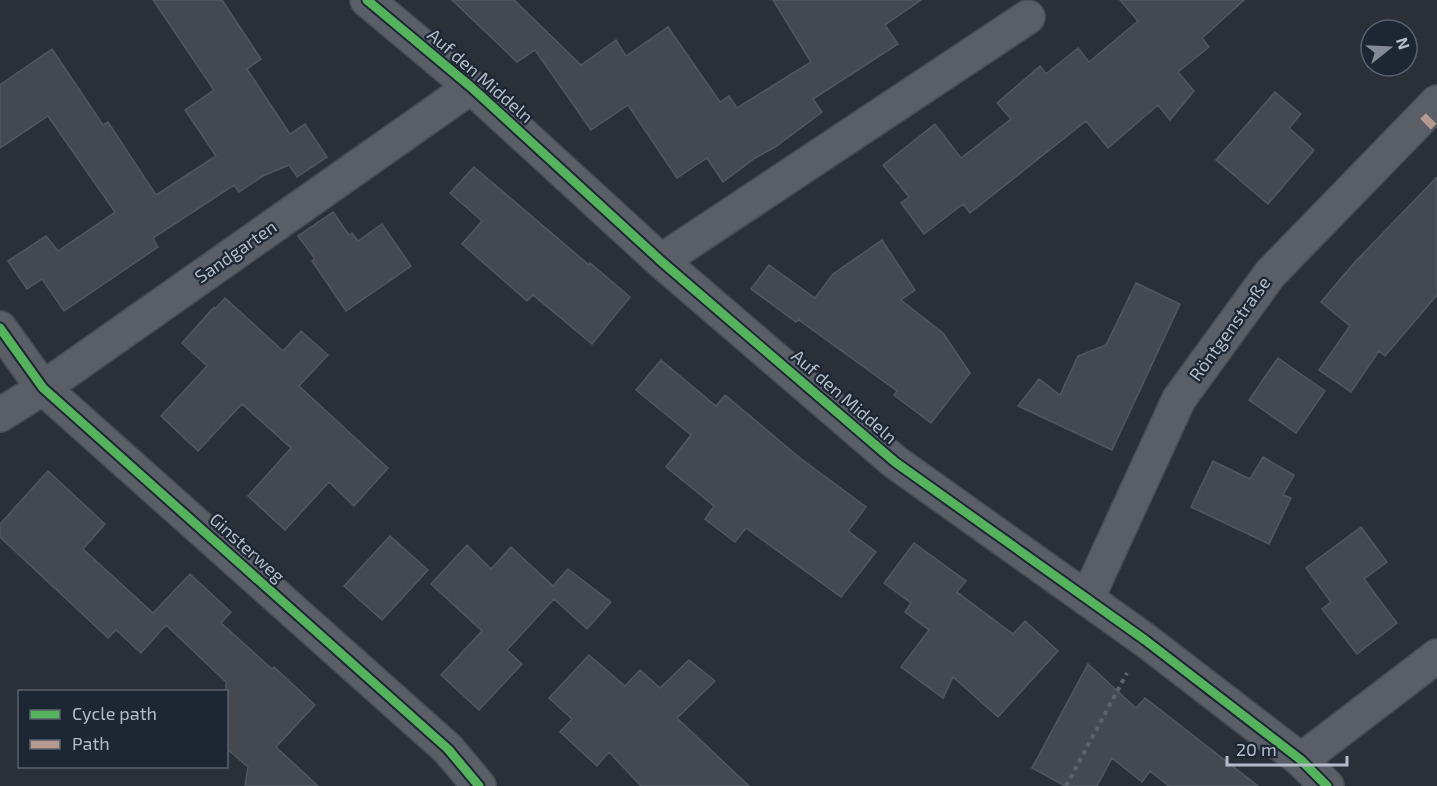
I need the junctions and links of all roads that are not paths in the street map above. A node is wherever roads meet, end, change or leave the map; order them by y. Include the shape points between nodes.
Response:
1 (367, 0) edge
2 (1028, 17) dead end
3 (471, 87) junction
4 (1437, 102) edge
5 (661, 261) junction
6 (0, 327) edge
7 (43, 388) junction
8 (0, 416) edge
9 (1087, 600) junction
10 (1437, 656) edge
11 (1301, 760) junction
12 (479, 786) edge
13 (1327, 786) edge

1 - 3 street, Auf den Middeln
2 - 5 street
3 - 5 street, Auf den Middeln
3 - 7 street, Sandgarten
4 - 9 street, Röntgenstraße via 1270,274 1179,399
5 - 9 street, Auf den Middeln via 895,462
6 - 7 street, Ginsterweg
7 - 8 street, Sandgarten
7 - 12 street, Ginsterweg via 448,749
9 - 11 street, Auf den Middeln
10 - 11 street
11 - 13 street, Auf den Middeln

